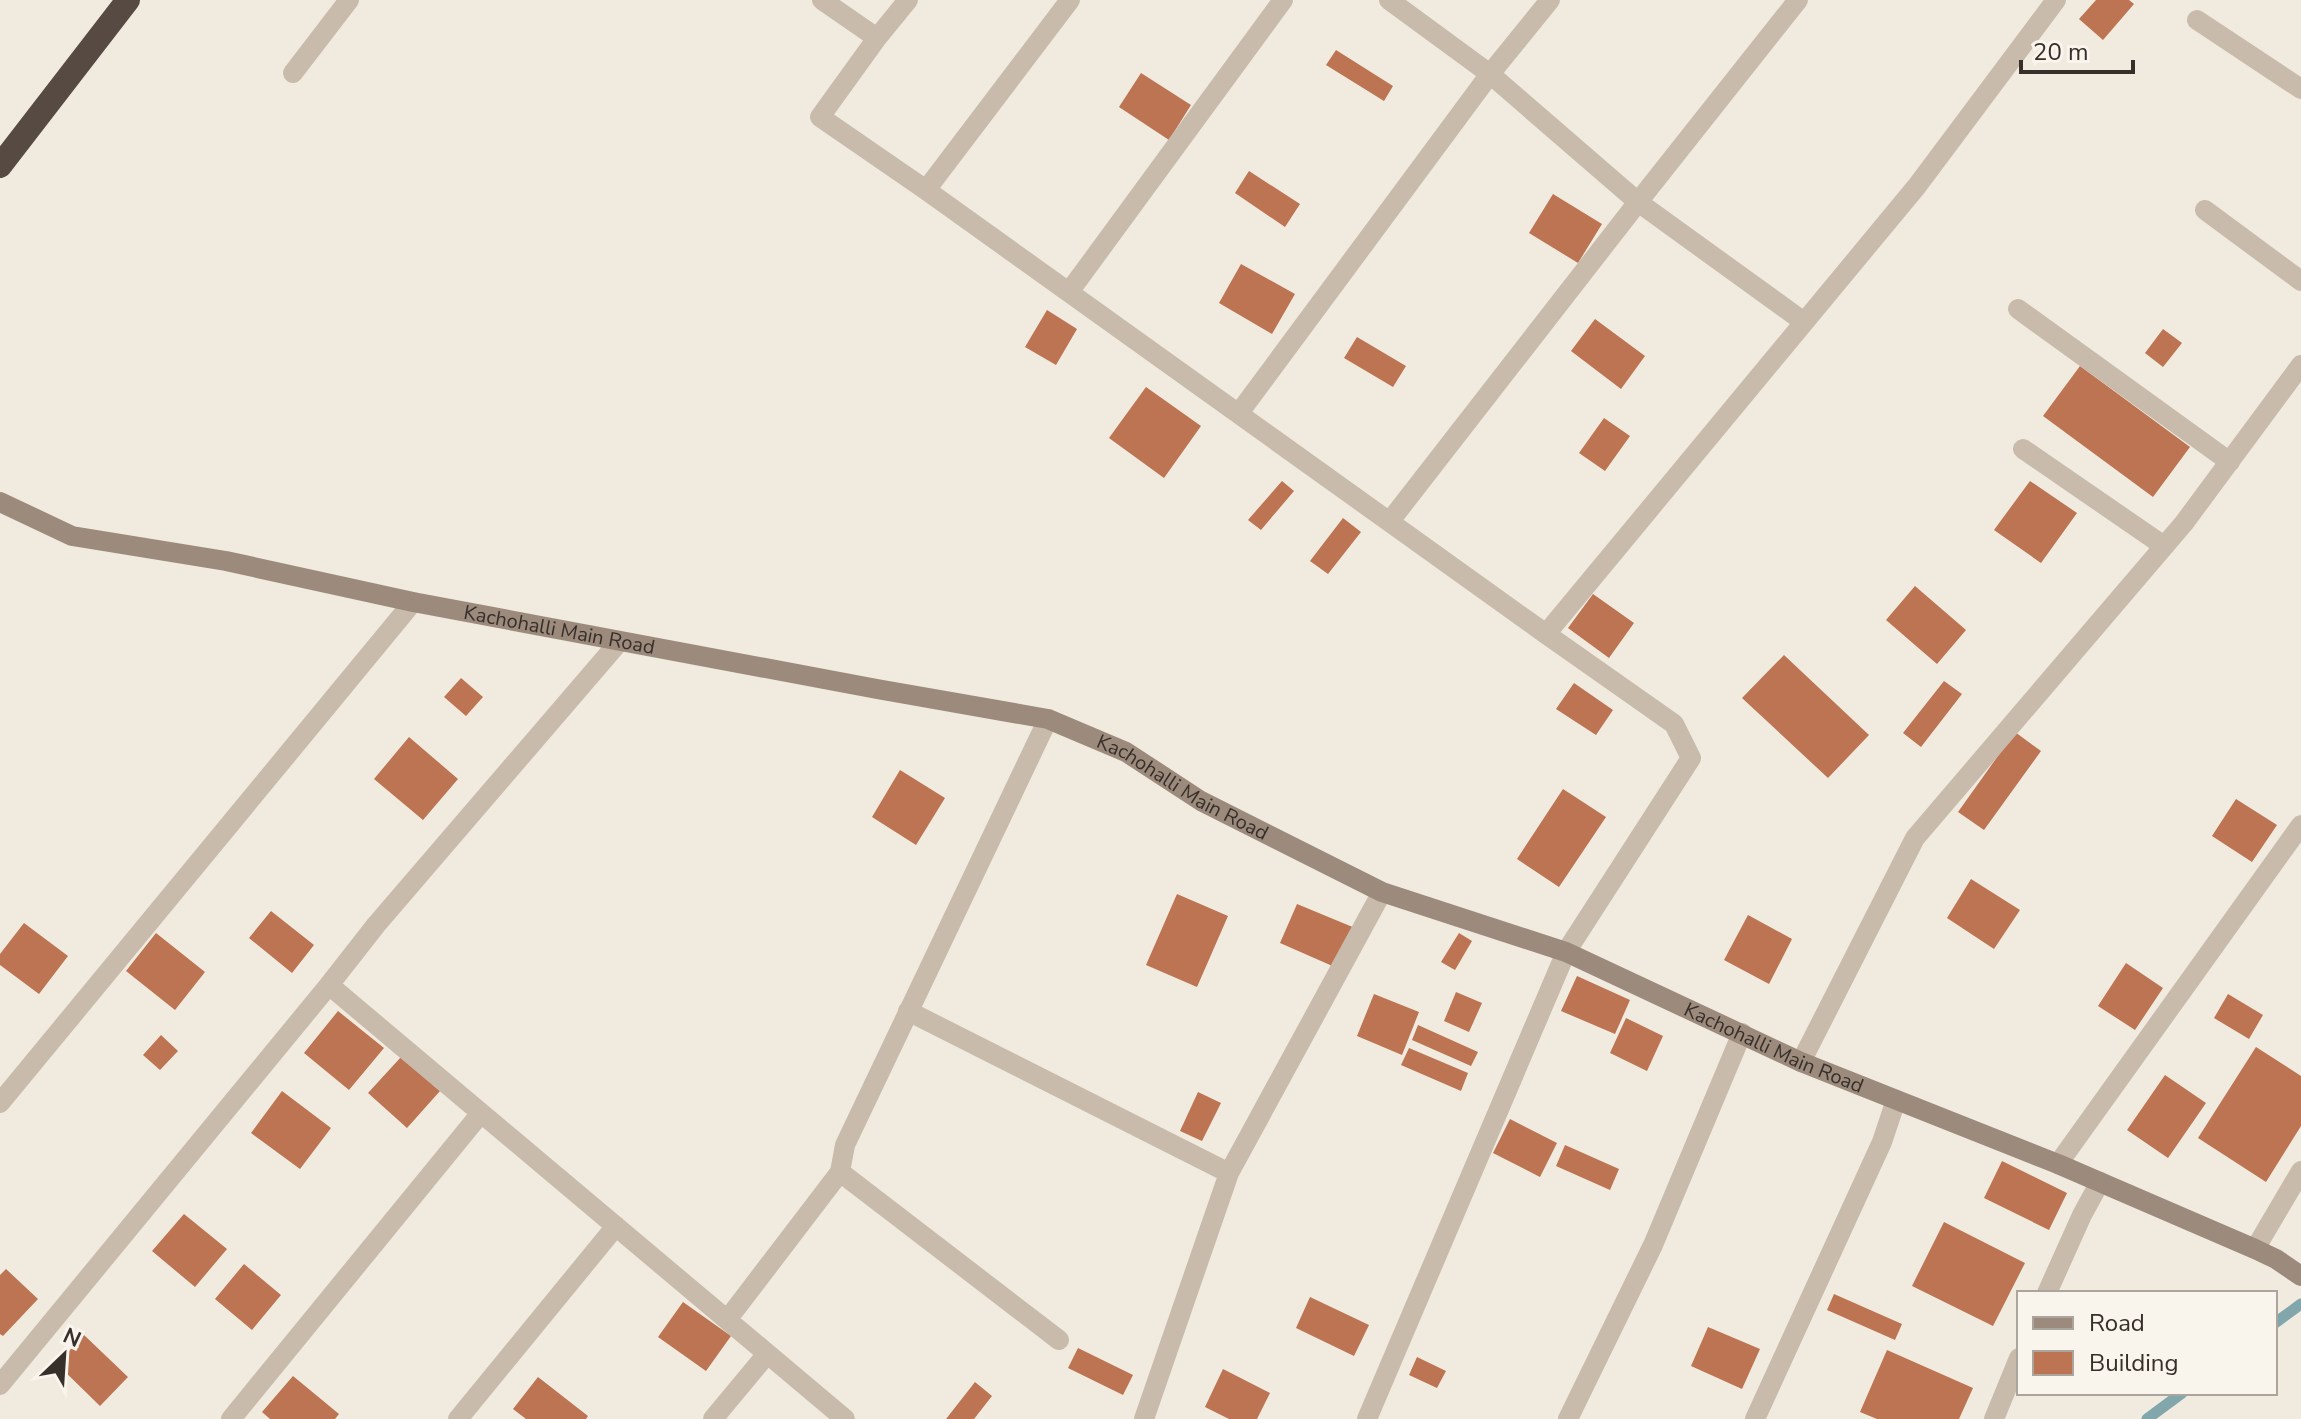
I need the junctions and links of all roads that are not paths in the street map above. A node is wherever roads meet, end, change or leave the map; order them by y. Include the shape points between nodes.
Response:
1 (128, 0) edge
2 (349, 0) edge
3 (822, 0) edge
4 (908, 0) edge
5 (1070, 0) edge
6 (1283, 0) edge
7 (1389, 0) edge
8 (1550, 0) edge
9 (1798, 0) edge
10 (2056, 0) edge
11 (2197, 20) dead end
12 (877, 38) junction
13 (293, 73) dead end
14 (1490, 74) junction
15 (2301, 89) edge
16 (0, 166) edge
17 (926, 190) junction
18 (1638, 202) junction
19 (2205, 210) dead end
20 (2301, 281) edge
21 (1069, 292) junction
22 (2018, 309) dead end
23 (1804, 322) junction
24 (2301, 365) edge
25 (1239, 413) junction
26 (2023, 449) dead end
27 (2230, 462) junction
28 (0, 502) edge
29 (1390, 521) junction
30 (2164, 546) junction
31 (413, 602) junction
32 (1546, 634) junction
33 (619, 642) junction
34 (1048, 719) junction
35 (2301, 825) edge
36 (1382, 892) junction
37 (1566, 952) junction
38 (329, 985) junction
39 (908, 1011) junction
40 (1742, 1033) junction
41 (1801, 1062) junction
42 (1896, 1100) junction
43 (0, 1103) edge
44 (481, 1113) junction
45 (2058, 1164) junction
46 (2301, 1171) edge
47 (840, 1172) junction
48 (1229, 1173) junction
49 (2100, 1182) junction
50 (616, 1226) junction
51 (2255, 1249) junction
52 (2301, 1276) edge
53 (2048, 1291) edge
54 (727, 1320) junction
55 (1059, 1340) dead end
56 (767, 1354) junction
57 (2017, 1363) edge
58 (0, 1385) edge
59 (231, 1419) edge
60 (458, 1419) edge
61 (713, 1419) edge
62 (845, 1419) edge
63 (1144, 1419) edge
64 (1367, 1419) edge
65 (1568, 1419) edge
66 (1755, 1419) edge
67 (1994, 1419) edge

1 - 16 highway
2 - 13 street
3 - 12 street
4 - 12 street
5 - 17 street
6 - 21 street
7 - 14 street
8 - 14 street
9 - 18 street
10 - 23 street via 1917,186
11 - 15 street
12 - 17 street via 820,117
14 - 18 street
14 - 25 street
17 - 21 street
18 - 23 street
18 - 29 street
19 - 20 street
21 - 25 street
22 - 27 street
23 - 32 street
24 - 27 street
25 - 29 street
26 - 30 street
27 - 30 street
28 - 31 street, Kachohalli Main Road via 72,536 226,561
29 - 32 street
30 - 41 street via 1915,838
31 - 33 street, Kachohalli Main Road
31 - 43 street
32 - 37 street via 1674,724 1691,758
33 - 34 street, Kachohalli Main Road
33 - 38 street
34 - 36 street, Kachohalli Main Road via 1126,752 1201,801
34 - 39 street
35 - 45 street
36 - 37 street, Kachohalli Main Road
36 - 48 street
37 - 40 street, Kachohalli Main Road
37 - 64 street
38 - 44 street
38 - 58 street
39 - 47 street via 845,1145
39 - 48 street
40 - 41 street, Kachohalli Main Road
40 - 65 street via 1653,1245
41 - 42 street, Kachohalli Main Road
42 - 45 street, Kachohalli Main Road
42 - 66 street via 1882,1142
44 - 50 street
44 - 59 street
45 - 49 street, Kachohalli Main Road
46 - 51 street
47 - 54 street
47 - 55 street
48 - 63 street
49 - 51 street, Kachohalli Main Road
49 - 53 street
50 - 54 street
50 - 60 street
51 - 52 street, Kachohalli Main Road
54 - 56 street
56 - 61 street
56 - 62 street
57 - 67 street

